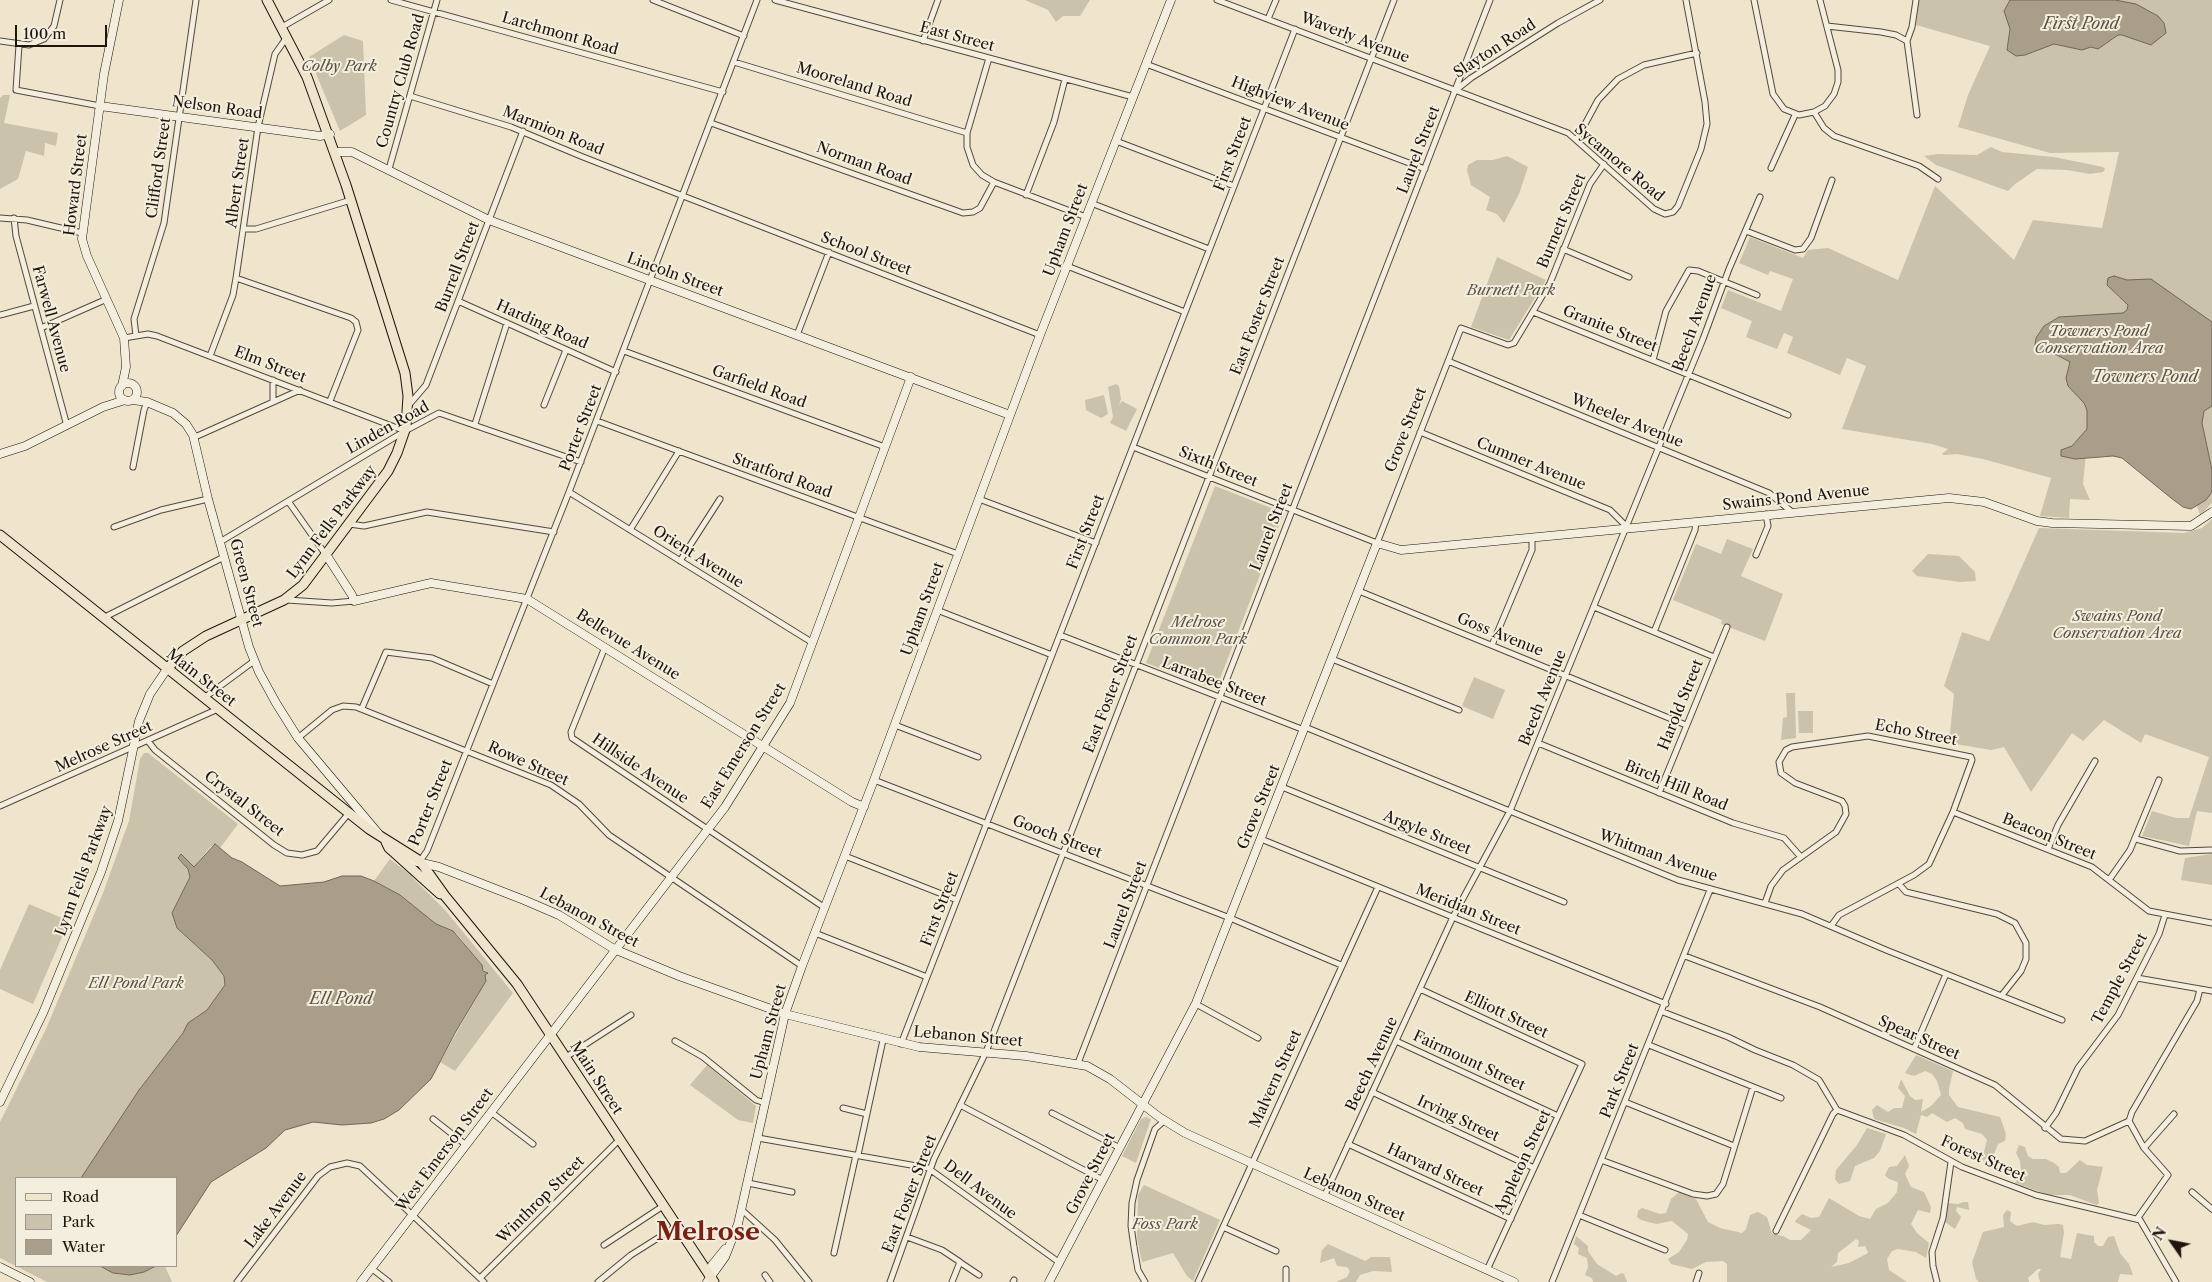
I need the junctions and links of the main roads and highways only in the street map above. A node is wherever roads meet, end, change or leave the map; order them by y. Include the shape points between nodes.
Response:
1 (267, 0) edge
2 (0, 535) edge
3 (167, 669) junction
4 (384, 840) junction
5 (445, 896) junction
6 (710, 1280) edge

1 - 3 main road, Lynn Fells Parkway via 307,77 336,152 399,351 407,385 405,431 388,471 306,582 284,600 196,642
2 - 3 main road, Main Street
3 - 4 main road, Main Street
4 - 5 main road, Main Street via 389,848
4 - 5 main road, Main Street via 420,861
5 - 6 main road, Main Street via 517,984

